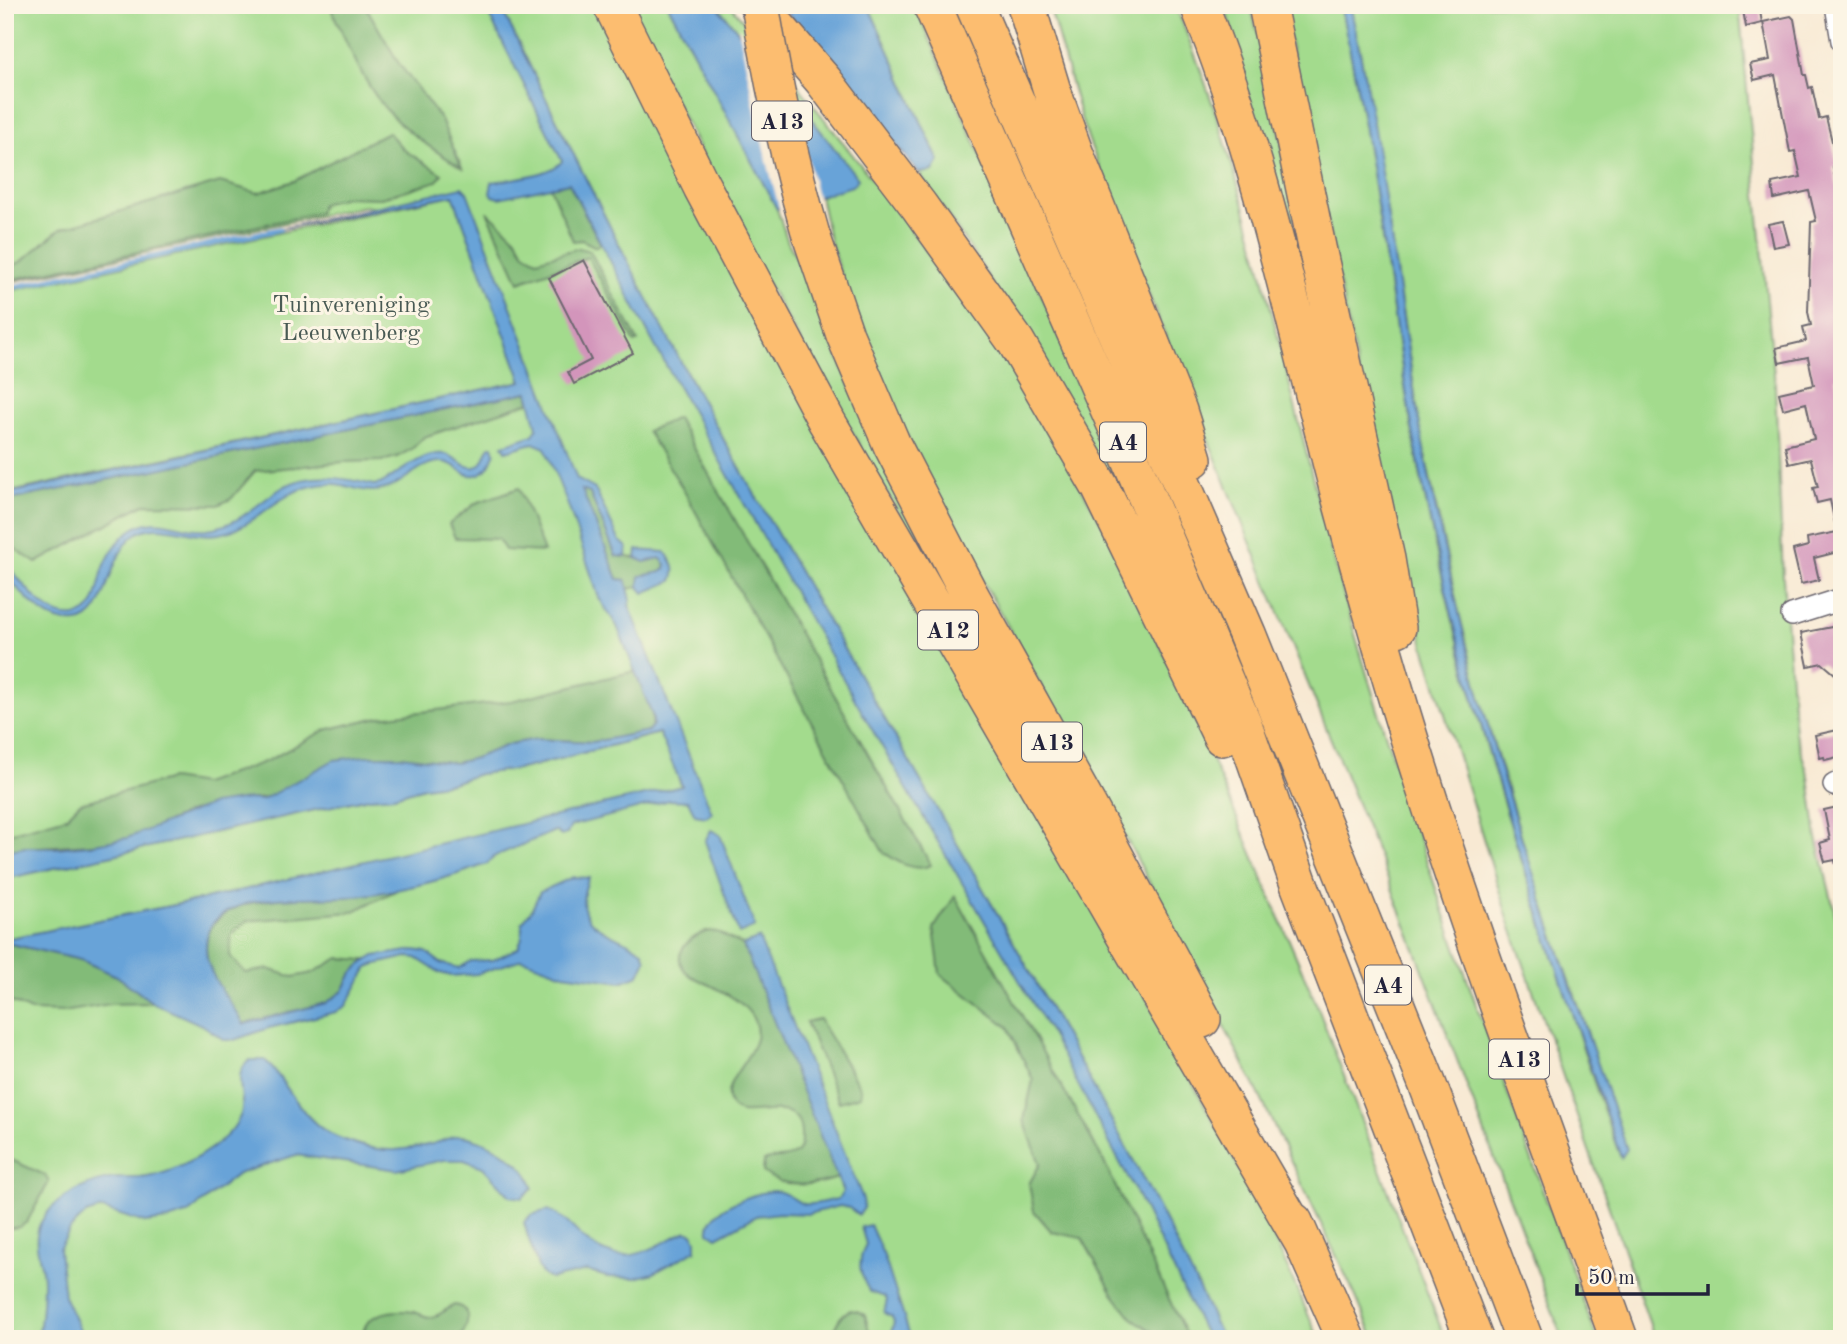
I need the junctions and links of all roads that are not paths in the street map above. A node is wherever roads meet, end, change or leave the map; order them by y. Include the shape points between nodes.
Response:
1 (612, 5) edge
2 (759, 5) edge
3 (932, 5) edge
4 (974, 5) edge
5 (1026, 5) edge
6 (1199, 5) edge
7 (1267, 5) edge
8 (1836, 5) edge
9 (1842, 41) edge
10 (1842, 599) edge
11 (1792, 615) dead end
12 (1247, 634) junction
13 (1423, 778) junction
14 (1299, 884) junction
15 (1304, 1244) junction
16 (1346, 1339) edge
17 (1474, 1339) edge
18 (1524, 1339) edge
19 (1619, 1339) edge

1 - 15 highway, A12 via 827,422
2 - 14 highway via 823,80 1016,342 1100,487 1248,795
2 - 15 highway, A13, bridge via 775,94 811,235 845,335 892,445 1211,1037
3 - 14 highway, A4 via 1243,724
4 - 12 highway, A4
5 - 12 highway, A4 via 1074,152 1178,411
6 - 13 highway, A13 via 1265,199 1357,558
7 - 13 highway, A13 via 1386,559
8 - 9 street
10 - 11 street
12 - 18 highway, A4
13 - 19 highway, A13
14 - 17 highway, A4
15 - 16 highway, A13

